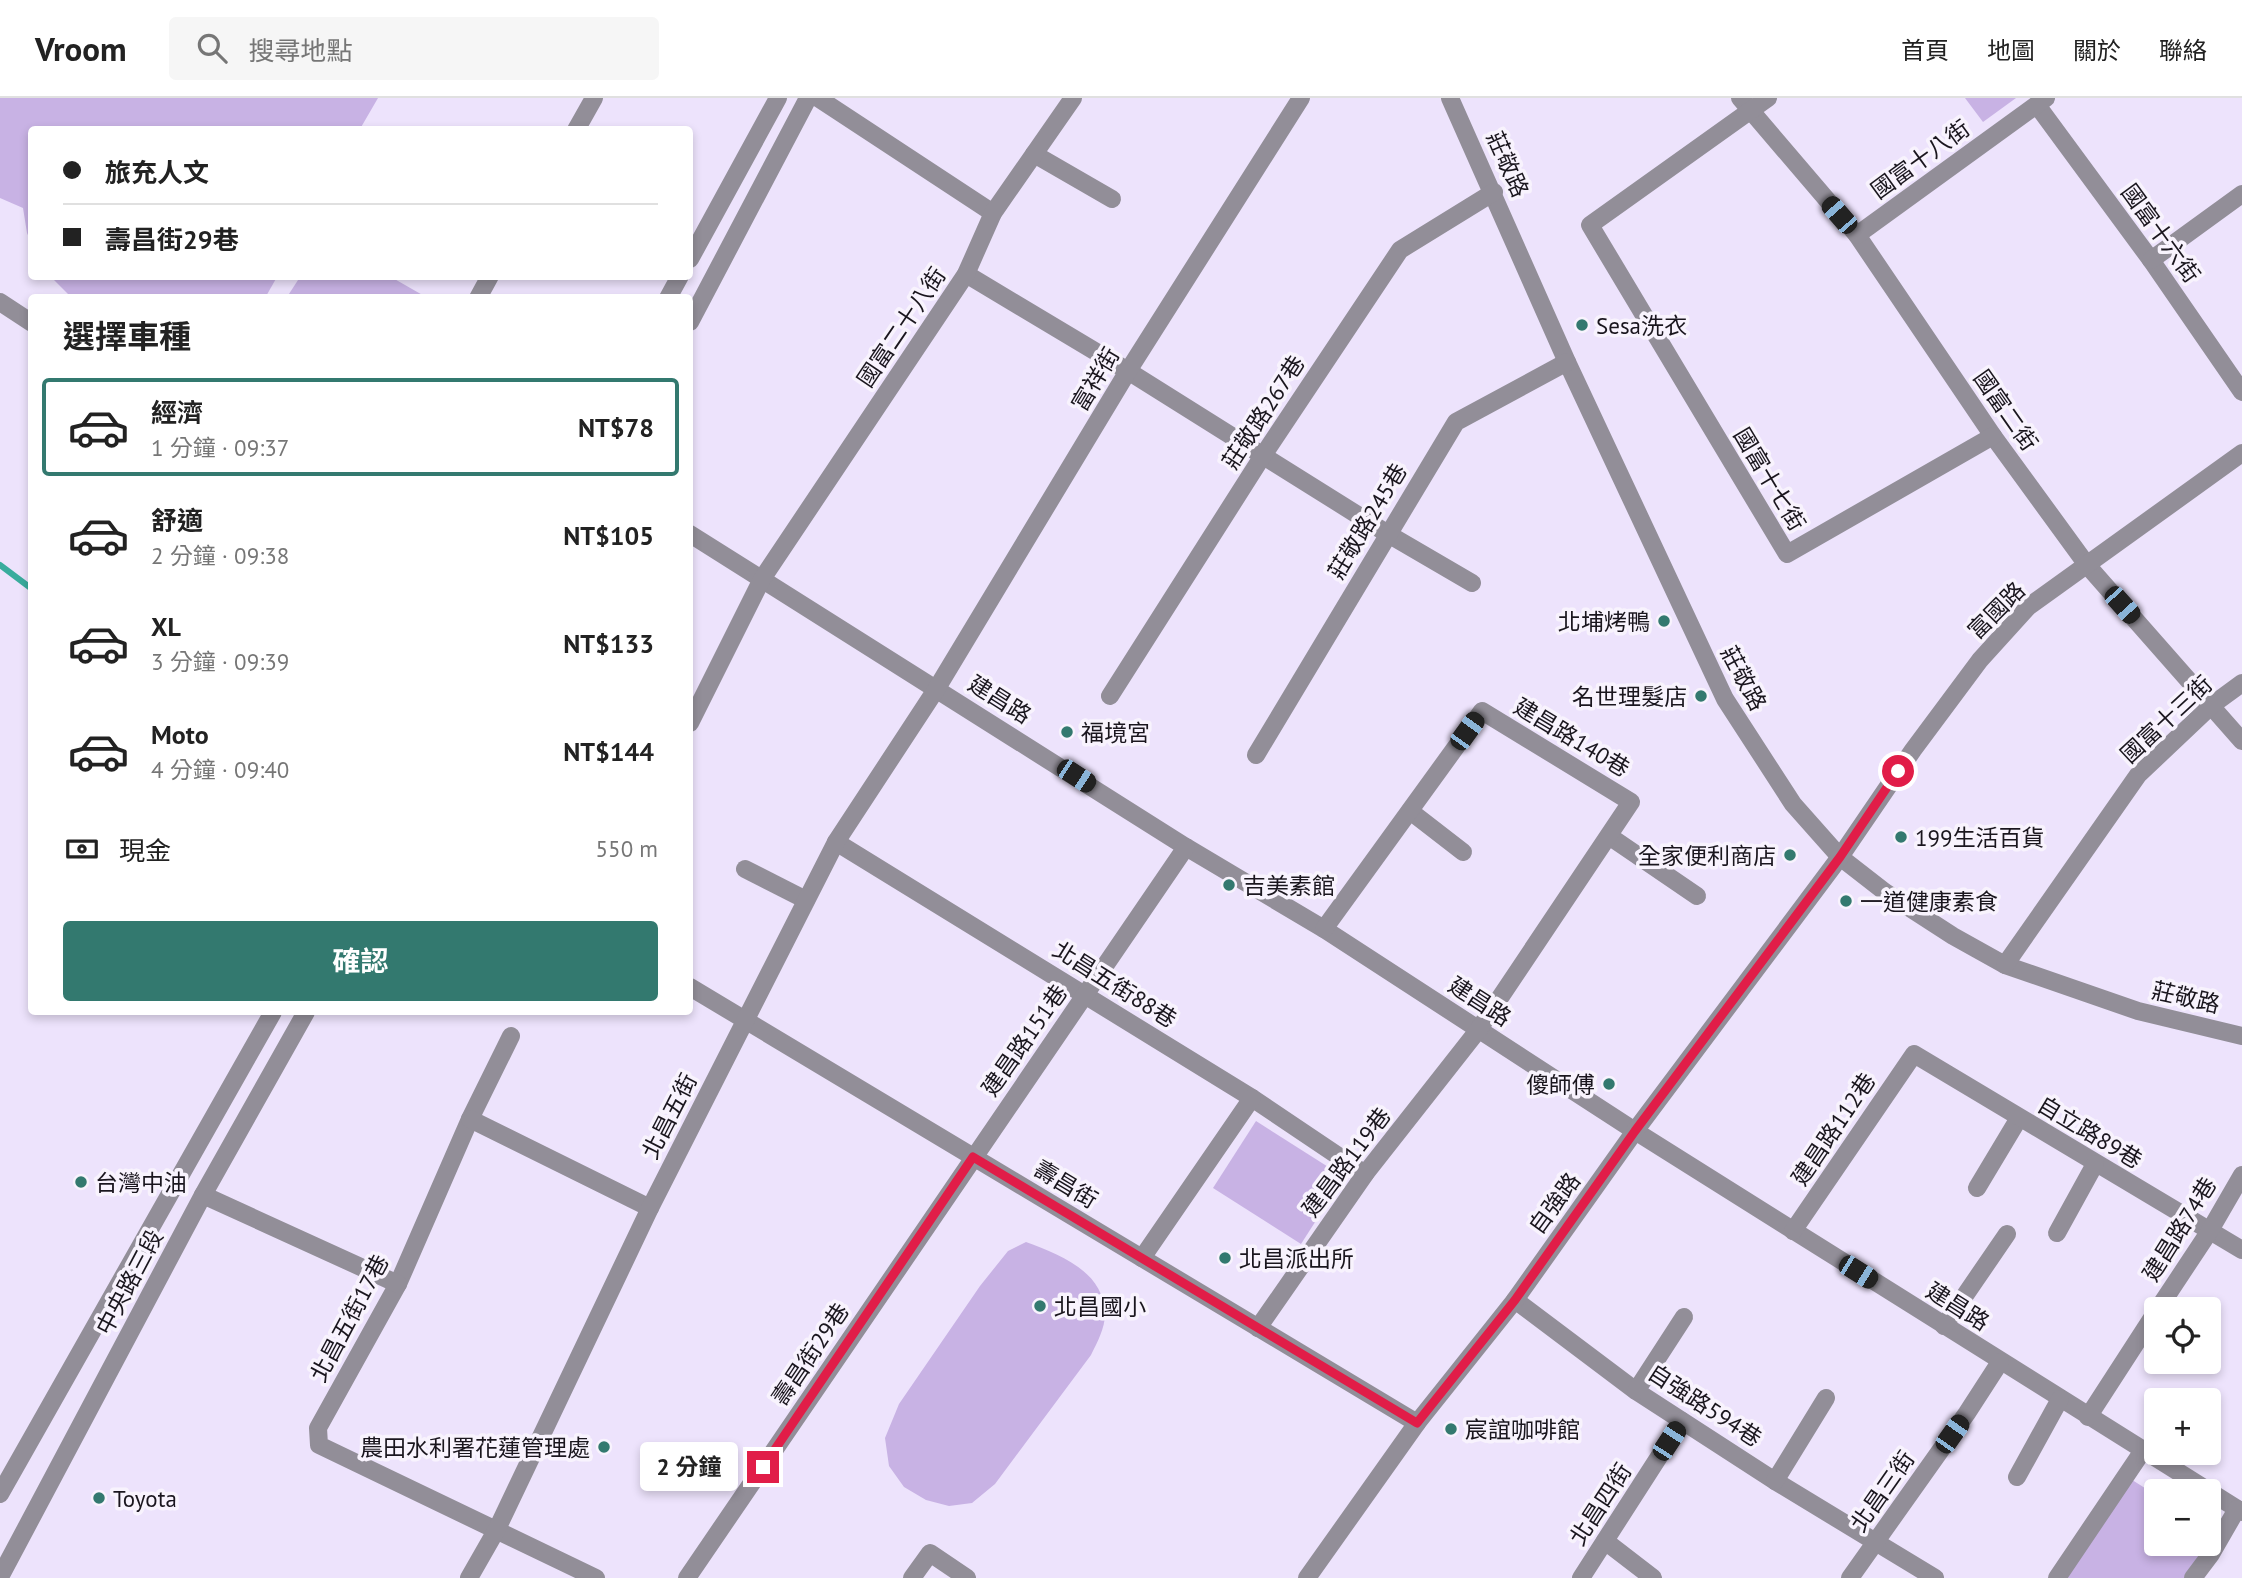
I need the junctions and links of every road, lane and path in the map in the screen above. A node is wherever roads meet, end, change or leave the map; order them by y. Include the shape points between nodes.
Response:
1 (594, 98) edge
2 (778, 98) edge
3 (808, 98) edge
4 (817, 98) edge
5 (1073, 98) edge
6 (1301, 98) edge
7 (1450, 98) edge
8 (1768, 98) edge
9 (2041, 102) edge
10 (1745, 105) edge
11 (578, 126) edge
12 (1034, 154) junction
13 (1494, 192) junction
14 (2242, 194) edge
15 (1111, 200) dead end
16 (993, 214) junction
17 (1857, 235) junction
18 (693, 254) edge
19 (2151, 260) junction
20 (966, 274) junction
21 (0, 302) edge
22 (693, 316) edge
23 (28, 320) edge
24 (1567, 362) junction
25 (1128, 371) junction
26 (2242, 392) edge
27 (1993, 436) junction
28 (2242, 453) edge
29 (1262, 457) junction
30 (1388, 534) junction
31 (693, 536) edge
32 (2087, 565) junction
33 (762, 579) junction
34 (1472, 583) dead end
35 (2242, 683) edge
36 (937, 688) junction
37 (1110, 696) dead end
38 (2212, 705) junction
39 (693, 717) edge
40 (2242, 741) edge
41 (1255, 754) dead end
42 (1409, 811) junction
43 (1609, 836) junction
44 (836, 842) junction
45 (1186, 847) junction
46 (1463, 852) dead end
47 (1840, 857) junction
48 (745, 869) dead end
49 (1697, 896) dead end
50 (806, 900) junction
51 (1324, 929) junction
52 (2005, 965) junction
53 (693, 989) edge
54 (1085, 994) junction
55 (271, 1015) edge
56 (304, 1015) edge
57 (745, 1020) junction
58 (1479, 1030) junction
59 (2242, 1035) edge
60 (511, 1036) dead end
61 (1913, 1054) joint
62 (1252, 1098) junction
63 (2019, 1118) junction
64 (470, 1119) junction
65 (1635, 1131) junction
66 (973, 1157) junction
67 (2095, 1164) junction
68 (1365, 1174) junction
69 (2242, 1175) edge
70 (1977, 1188) dead end
71 (203, 1195) junction
72 (650, 1208) junction
73 (1793, 1231) junction
74 (2209, 1231) junction
75 (2057, 1233) dead end
76 (2007, 1234) dead end
77 (2242, 1251) edge
78 (1142, 1258) junction
79 (398, 1284) junction
80 (2166, 1297) edge
81 (1515, 1300) junction
82 (1684, 1317) dead end
83 (1944, 1326) junction
84 (1258, 1328) junction
85 (2144, 1331) edge
86 (2000, 1362) junction
87 (1636, 1391) junction
88 (1826, 1398) dead end
89 (2060, 1399) junction
90 (2088, 1417) junction
91 (1682, 1421) junction
92 (1417, 1423) junction
93 (2144, 1449) joint
94 (2169, 1465) edge
95 (2017, 1477) dead end
96 (1775, 1480) junction
97 (0, 1494) edge
98 (2239, 1511) edge
99 (497, 1529) junction
100 (1877, 1540) junction
101 (1605, 1541) junction
102 (0, 1577) edge
103 (469, 1578) edge
104 (596, 1578) edge
105 (687, 1578) edge
106 (912, 1578) edge
107 (967, 1578) edge
108 (1307, 1578) edge
109 (1581, 1578) edge
110 (1653, 1578) edge
111 (1850, 1578) edge
112 (1935, 1578) edge
113 (2057, 1578) edge
114 (2193, 1578) edge

1 - 11 street
2 - 18 street
3 - 22 street
4 - 16 street
5 - 12 street, 國富二十八街
6 - 25 street, 富祥街
7 - 13 street, 莊敬路
8 - 10 street
9 - 17 street, 國富十八街
9 - 19 street, 國富十六街
10 - 17 street, 國富二街
10 - 27 street, 國富十七街 via 1590,225 1787,554
12 - 15 street
12 - 16 street, 國富二十八街
13 - 24 street, 莊敬路
13 - 29 street, 莊敬路267巷 via 1400,250
14 - 19 street
16 - 20 street, 國富二十八街
17 - 27 street, 國富二街
19 - 26 street, 國富十六街
20 - 25 street
20 - 33 street, 國富二十八街
21 - 23 street
24 - 30 street, 莊敬路245巷 via 1455,422
24 - 47 street, 莊敬路 via 1725,699 1793,804
25 - 29 street
25 - 36 street, 富祥街
27 - 32 street, 國富二街
28 - 32 street, 富國路
29 - 30 street
29 - 37 street, 莊敬路267巷
30 - 34 street
30 - 41 street, 莊敬路245巷
31 - 33 street, 建昌路
32 - 38 street, 國富二街
32 - 47 street, 富國路 via 2028,607 1980,660
33 - 36 street, 建昌路
33 - 39 street, 國富二十八街
35 - 38 street, 國富十三街
36 - 44 street, 北昌五街
36 - 45 street, 建昌路
38 - 40 street, 國富二街
38 - 52 street, 國富十三街 via 2138,775
42 - 43 street, 建昌路140巷 via 1482,710 1632,802
42 - 46 street
42 - 51 street, 建昌路140巷
43 - 49 street
43 - 58 street, 建昌路140巷
44 - 50 street, 北昌五街
44 - 54 street, 北昌五街88巷
45 - 51 street, 建昌路
45 - 54 street, 建昌路151巷
47 - 52 street, 莊敬路 via 1885,892
47 - 65 street, 自強路
48 - 50 street
50 - 57 street, 北昌五街
51 - 58 street, 建昌路
52 - 59 street, 莊敬路 via 2138,1011
53 - 57 street, 壽昌街
54 - 62 street, 北昌五街88巷
54 - 66 street, 建昌路151巷
55 - 97 street, 中央路三段
56 - 71 street, 中央路三段
57 - 66 street, 壽昌街
57 - 72 street, 北昌五街
58 - 65 street, 建昌路
58 - 68 street, 建昌路119巷
60 - 64 street, 北昌五街17巷
61 - 63 street, 自立路89巷
61 - 73 street, 建昌路112巷
62 - 68 street, 北昌五街88巷
62 - 78 street
63 - 67 street, 自立路89巷
63 - 70 street
64 - 72 street
64 - 79 street, 北昌五街17巷
65 - 73 street, 建昌路
65 - 81 street, 自強路
66 - 78 street, 壽昌街
66 - 105 street, 壽昌街29巷
67 - 74 street, 自立路89巷
67 - 75 street
68 - 84 street, 建昌路119巷
69 - 74 street, 建昌路74巷
71 - 79 street
71 - 102 street, 中央路三段
72 - 99 street, 北昌五街
73 - 83 street, 建昌路
74 - 77 street, 自立路89巷
74 - 80 street, 建昌路74巷
76 - 83 street
78 - 84 street, 壽昌街
79 - 99 street, 北昌五街17巷 via 318,1428 319,1446
81 - 87 street, 自強路594巷
81 - 92 street, 自強路
82 - 87 street
83 - 86 street, 建昌路
84 - 92 street, 壽昌街
85 - 90 street, 建昌路74巷
86 - 89 street, 建昌路
86 - 100 street, 北昌三街
87 - 91 street, 自強路594巷
88 - 96 street
89 - 90 street, 建昌路
89 - 95 street
90 - 93 street, 建昌路
91 - 96 street, 自強路594巷
91 - 101 street, 北昌四街
92 - 108 street, 自強路
93 - 113 street
94 - 98 street, 建昌路
96 - 100 street, 自強路594巷
98 - 114 street
99 - 103 street, 北昌五街
99 - 104 street
100 - 111 street, 北昌三街
100 - 112 street, 自強路594巷
101 - 109 street, 北昌四街
101 - 110 street
106 - 107 street via 930,1553

